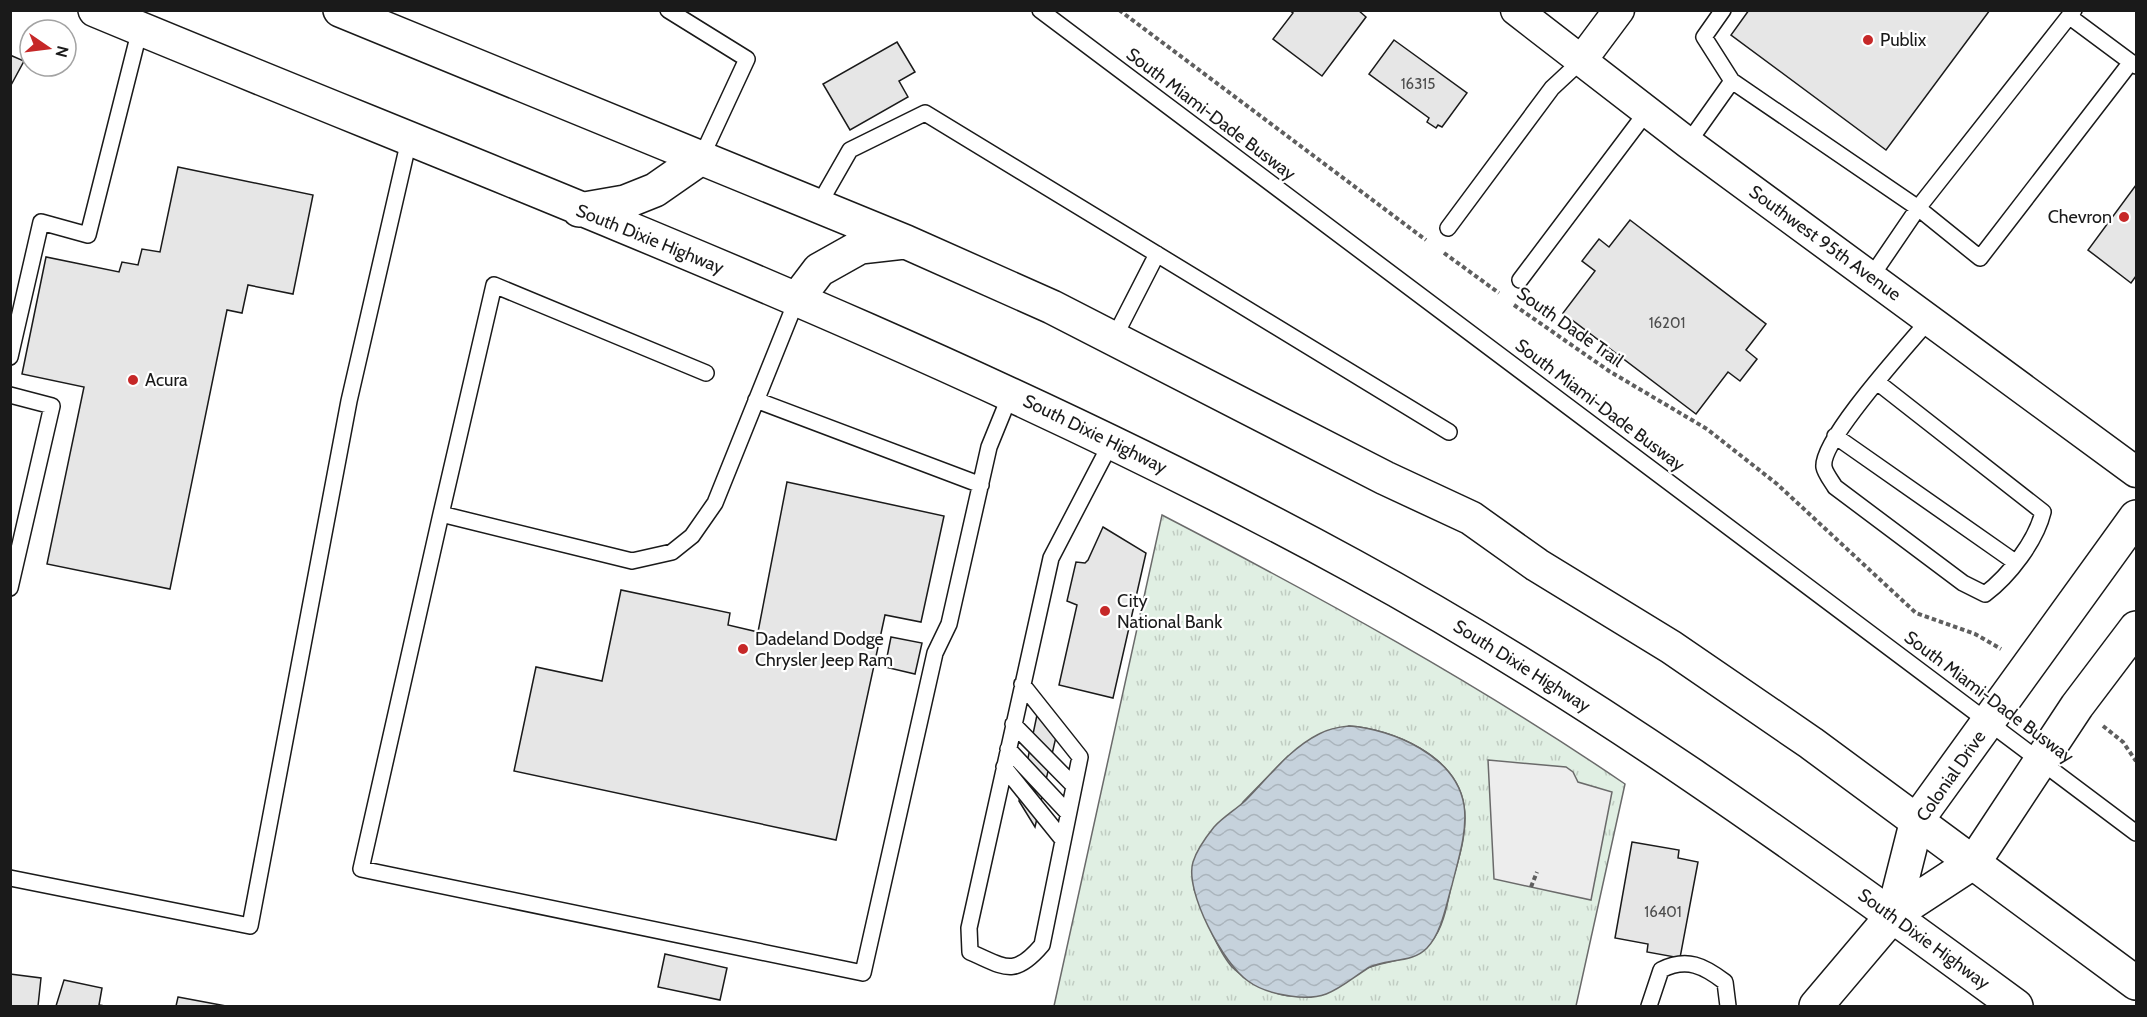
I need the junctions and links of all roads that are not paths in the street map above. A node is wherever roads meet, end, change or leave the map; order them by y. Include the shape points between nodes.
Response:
1 (95, 10) edge
2 (668, 10) edge
3 (1040, 10) edge
4 (1516, 10) edge
5 (1619, 10) edge
6 (1723, 10) edge
7 (358, 14) edge
8 (2072, 14) edge
9 (140, 29) junction
10 (1581, 61) junction
11 (2134, 64) edge
12 (1732, 81) junction
13 (1648, 110) junction
14 (409, 140) junction
15 (1688, 143) junction
16 (701, 158) junction
17 (818, 206) junction
18 (1918, 208) junction
19 (579, 210) junction
20 (1448, 228) dead end
21 (906, 242) junction
22 (1157, 254) junction
23 (1871, 277) junction
24 (1520, 280) dead end
25 (797, 299) junction
26 (1929, 320) junction
27 (1114, 338) junction
28 (10, 357) edge
29 (706, 372) dead end
30 (1877, 382) junction
31 (1011, 393) junction
32 (10, 395) edge
33 (756, 400) junction
34 (1449, 432) dead end
35 (1835, 436) junction
36 (1112, 441) junction
37 (2136, 472) edge
38 (981, 485) junction
39 (441, 514) junction
40 (2136, 517) edge
41 (2014, 562) junction
42 (10, 588) edge
43 (2136, 627) edge
44 (1022, 684) junction
45 (1988, 722) junction
46 (1013, 724) junction
47 (1008, 749) junction
48 (2042, 762) junction
49 (1004, 767) junction
50 (1074, 786) junction
51 (1068, 813) junction
52 (1917, 820) junction
53 (2136, 833) edge
54 (1063, 840) junction
55 (1974, 862) junction
56 (10, 878) edge
57 (1893, 915) junction
58 (2136, 983) edge
59 (1649, 1006) edge
60 (1728, 1006) edge
61 (1816, 1006) edge
62 (2016, 1006) edge

1 - 9 main road, South Dixie Highway
2 - 16 lane via 747,59
3 - 45 lane, South Miami-Dade Busway
4 - 10 street, Southwest 95th Avenue
5 - 10 street
6 - 12 lane via 1704,37
7 - 16 main road
8 - 11 lane
8 - 18 lane
9 - 14 main road, South Dixie Highway
9 - 28 lane via 88,235 41,222
10 - 13 street, Southwest 95th Avenue
10 - 20 lane via 1552,88
11 - 18 lane via 1980,258
12 - 15 lane
12 - 18 lane
13 - 15 street, Southwest 95th Avenue
13 - 24 lane
14 - 19 main road, South Dixie Highway
14 - 56 lane via 349,401 250,926
15 - 23 street, Southwest 95th Avenue
16 - 17 main road
16 - 19 main road via 655,190 626,202
17 - 21 main road
17 - 22 lane via 850,150 925,113
18 - 23 lane
19 - 25 main road, South Dixie Highway
21 - 25 main road via 860,247 819,270
21 - 27 main road
22 - 27 lane
22 - 34 lane
23 - 26 street, Southwest 95th Avenue
25 - 31 main road, South Dixie Highway
25 - 33 lane
26 - 30 lane
26 - 37 street, Southwest 95th Avenue
27 - 52 main road via 1385,478 1471,518 1537,565 1671,647
29 - 39 lane via 494,285
30 - 35 lane
30 - 41 lane via 2043,512
31 - 36 main road, South Dixie Highway
31 - 38 lane via 989,447
32 - 42 lane via 52,406
33 - 38 lane
33 - 39 lane via 715,503 692,536 672,552 632,561
35 - 41 lane
35 - 41 lane via 1824,467 1836,488 1963,583 1985,594
36 - 44 lane via 1051,558
36 - 57 main road, South Dixie Highway via 1358,568 1499,651 1625,730
38 - 39 lane via 949,624 935,653 863,973 361,869
40 - 45 main road, Colonial Drive
43 - 48 main road via 2077,706
44 - 46 lane
44 - 50 lane via 1080,757
45 - 48 lane, South Miami-Dade Busway
45 - 52 main road, Colonial Drive
46 - 47 lane
46 - 50 lane
47 - 49 lane
47 - 51 lane
48 - 53 lane, South Miami-Dade Busway
48 - 55 main road
49 - 54 lane
49 - 54 lane via 969,928 970,952 1006,967 1026,963 1042,945
50 - 51 lane
51 - 54 lane
52 - 55 main road
52 - 57 main road, Colonial Drive
55 - 57 main road
55 - 58 main road
57 - 61 main road
57 - 62 main road, South Dixie Highway
59 - 60 lane via 1661,970 1675,963 1706,967 1725,982

